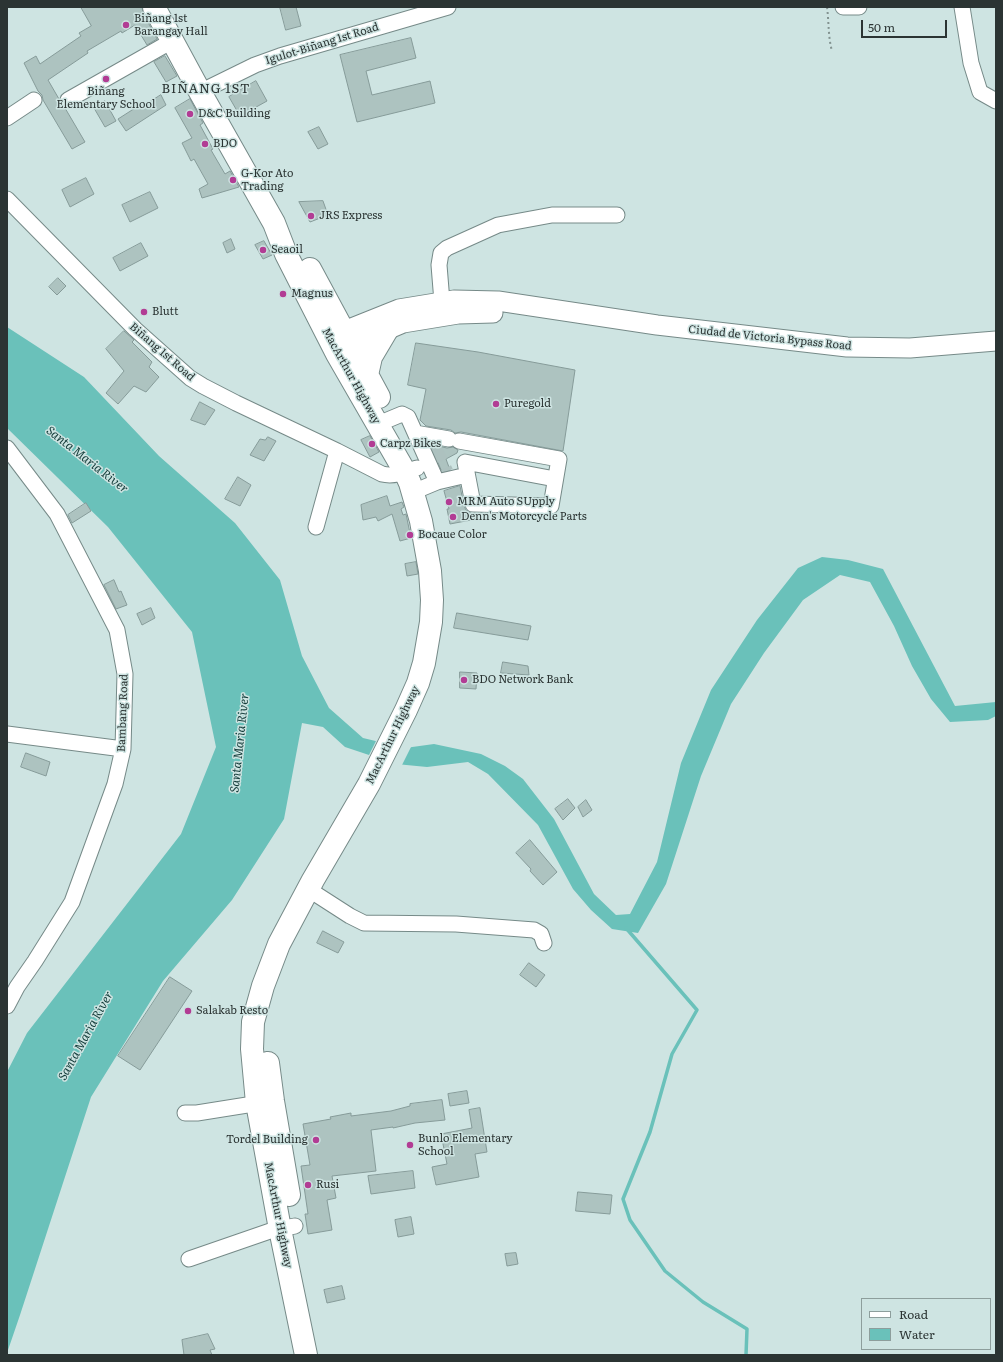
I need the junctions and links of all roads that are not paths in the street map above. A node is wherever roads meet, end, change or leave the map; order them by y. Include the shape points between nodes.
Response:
1 (154, 7) edge
2 (170, 7) edge
3 (448, 7) edge
4 (843, 7) edge
5 (859, 7) edge
6 (962, 7) edge
7 (172, 41) junction
8 (206, 89) junction
9 (34, 100) dead end
10 (68, 100) dead end
11 (996, 101) edge
12 (7, 118) edge
13 (7, 199) edge
14 (617, 215) dead end
15 (442, 302) junction
16 (544, 308) junction
17 (387, 330) junction
18 (996, 341) edge
19 (341, 342) junction
20 (367, 375) junction
21 (384, 421) junction
22 (425, 439) junction
23 (7, 448) edge
24 (337, 451) junction
25 (467, 475) junction
26 (428, 479) junction
27 (555, 479) junction
28 (316, 527) dead end
29 (7, 734) edge
30 (123, 749) junction
31 (314, 892) junction
32 (544, 942) dead end
33 (7, 1006) edge
34 (265, 1102) junction
35 (186, 1113) dead end
36 (287, 1228) junction
37 (189, 1259) dead end
38 (306, 1355) edge
39 (321, 1355) edge

1 - 7 highway, MacArthur Highway
2 - 8 highway, MacArthur Highway
3 - 8 street, Igulot-Biñang 1st Road via 280,56
4 - 5 street
6 - 11 street via 980,92
7 - 8 highway, MacArthur Highway
7 - 10 street
8 - 19 highway, MacArthur Highway via 291,234
9 - 12 street
13 - 24 street, Biñang 1st Road via 135,329 190,378
14 - 15 street via 552,215 498,225 446,248 441,253 440,265
15 - 16 main road, Ciudad de Victoria Bypass Road via 498,301
15 - 19 main road, Ciudad de Victoria Bypass Road via 399,309
16 - 17 main road, Ciudad de Victoria Bypass Road via 458,314 403,323
16 - 18 main road, Ciudad de Victoria Bypass Road via 657,325 847,348 910,348
17 - 19 main road, Ciudad de Victoria Bypass Road
17 - 20 highway via 370,357
19 - 20 highway, MacArthur Highway
19 - 21 highway, MacArthur Highway
20 - 21 highway, MacArthur Highway
21 - 22 street via 402,414 408,417
21 - 26 highway, MacArthur Highway
22 - 26 street
22 - 27 street via 454,440 559,459
23 - 30 street, Bambang Road via 57,514 117,630 125,674
24 - 26 street, Biñang 1st Road via 382,474
24 - 28 street
25 - 26 street, Biñang 1st Road
25 - 27 street via 465,462
25 - 27 street via 473,504 551,506
26 - 31 highway, MacArthur Highway via 444,566 446,598 443,641 432,686 413,713 376,787
29 - 30 street
30 - 33 street, Bambang Road via 115,784 72,902
31 - 32 street via 364,923 456,924 534,930 541,934
31 - 34 highway, MacArthur Highway via 284,966 268,1022
34 - 35 street
34 - 36 highway, MacArthur Highway
36 - 37 street via 244,1239
36 - 38 highway, MacArthur Highway
36 - 39 highway, MacArthur Highway

